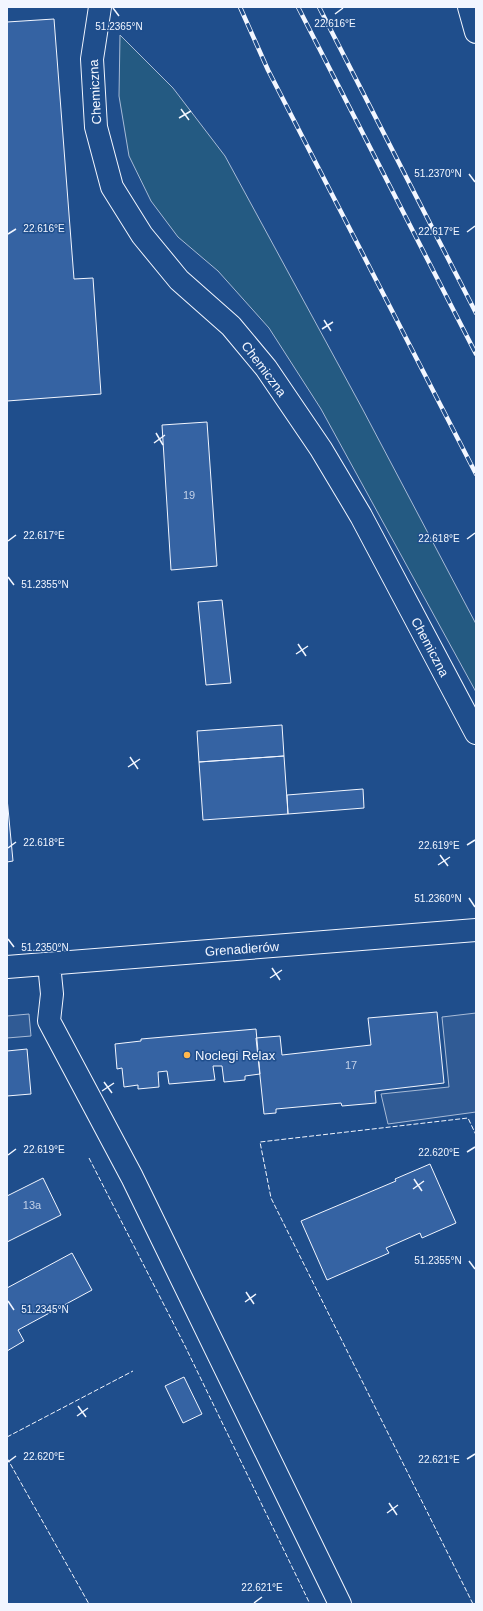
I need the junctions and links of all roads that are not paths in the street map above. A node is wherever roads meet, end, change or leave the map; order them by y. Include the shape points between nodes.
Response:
1 (100, 7) edge
2 (469, 7) edge
3 (476, 32) edge
4 (476, 734) edge
5 (476, 930) edge
6 (48, 964) junction
7 (7, 967) edge
8 (340, 1604) edge

1 - 4 street, Chemiczna via 92,59 96,127 112,187 142,235 179,280 231,326 266,368 312,437 361,516
2 - 3 street
5 - 6 street, Grenadierów
6 - 7 street, Grenadierów
6 - 8 street via 52,994 49,1021 132,1177

